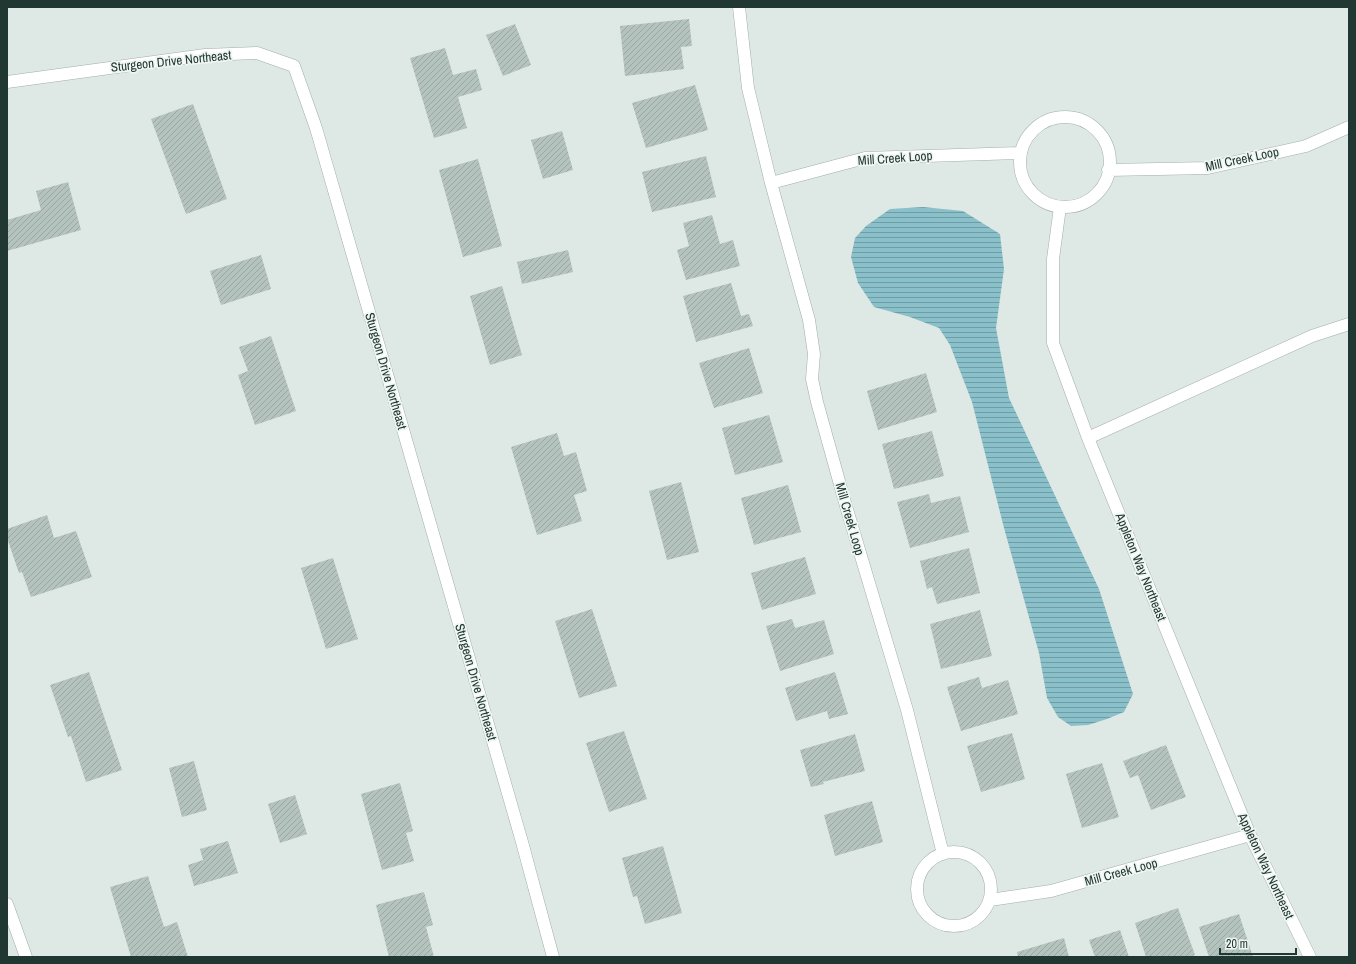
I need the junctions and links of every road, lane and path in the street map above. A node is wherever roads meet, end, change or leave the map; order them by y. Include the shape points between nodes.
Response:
1 (739, 7) edge
2 (7, 82) edge
3 (1349, 128) edge
4 (1021, 153) junction
5 (1108, 170) junction
6 (771, 182) junction
7 (1060, 207) junction
8 (1349, 324) edge
9 (1088, 438) junction
10 (1250, 835) junction
11 (943, 854) junction
12 (990, 900) junction
13 (7, 904) edge
14 (26, 957) edge
15 (553, 957) edge
16 (1310, 957) edge

1 - 6 street, Mill Creek Loop via 748,88
2 - 15 street, Sturgeon Drive Northeast via 205,55 257,53 294,66 316,128
3 - 5 street, Mill Creek Loop via 1306,146 1208,168
4 - 5 street via 1032,131 1057,118 1072,118 1089,124 1100,134 1109,158
4 - 6 street, Mill Creek Loop via 865,158
4 - 7 street via 1019,162 1025,184 1034,196
5 - 7 street via 1101,189 1090,200 1076,206
6 - 11 street, Mill Creek Loop via 809,320 814,354 812,379 817,402 907,710
7 - 9 street via 1053,259 1053,343
8 - 9 street via 1312,336
9 - 10 street, Appleton Way Northeast
10 - 12 street, Mill Creek Loop via 1051,892
10 - 16 street, Appleton Way Northeast
11 - 12 street via 961,852 984,866 990,877
11 - 12 street via 927,864 918,881 918,896 930,918 941,924 958,926 970,923 984,912
13 - 14 street

